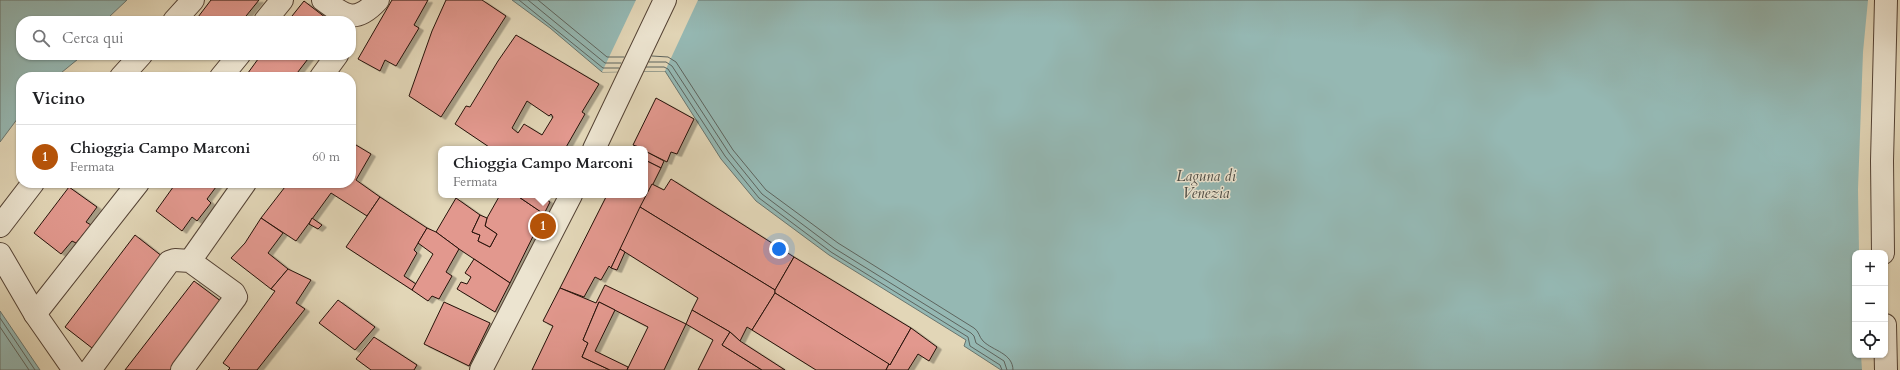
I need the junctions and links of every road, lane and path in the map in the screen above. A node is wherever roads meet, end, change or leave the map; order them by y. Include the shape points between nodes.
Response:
1 (193, 0) edge
2 (282, 0) edge
3 (323, 0) edge
4 (378, 0) edge
5 (665, 0) edge
6 (1886, 0) edge
7 (179, 16) edge
8 (269, 16) edge
9 (347, 16) edge
10 (356, 22) edge
11 (137, 60) edge
12 (235, 60) edge
13 (333, 60) edge
14 (126, 72) edge
15 (225, 72) edge
16 (324, 72) edge
17 (595, 146) edge
18 (29, 188) edge
19 (134, 188) edge
20 (242, 188) edge
21 (568, 198) edge
22 (0, 226) edge
23 (1883, 250) edge
24 (0, 254) edge
25 (190, 261) junction
26 (35, 314) junction
27 (1886, 358) edge
28 (74, 370) edge
29 (90, 370) edge
30 (182, 370) edge
31 (480, 370) edge
32 (1886, 370) edge

1 - 7 street
2 - 8 street
3 - 9 street
4 - 10 street
5 - 17 street
6 - 23 street via 1882,161
11 - 14 street
12 - 15 street
13 - 16 street
18 - 22 street
19 - 26 street
20 - 25 street
21 - 31 street
24 - 26 street
25 - 29 street via 169,262
25 - 30 street via 236,297
26 - 28 street
27 - 32 street

